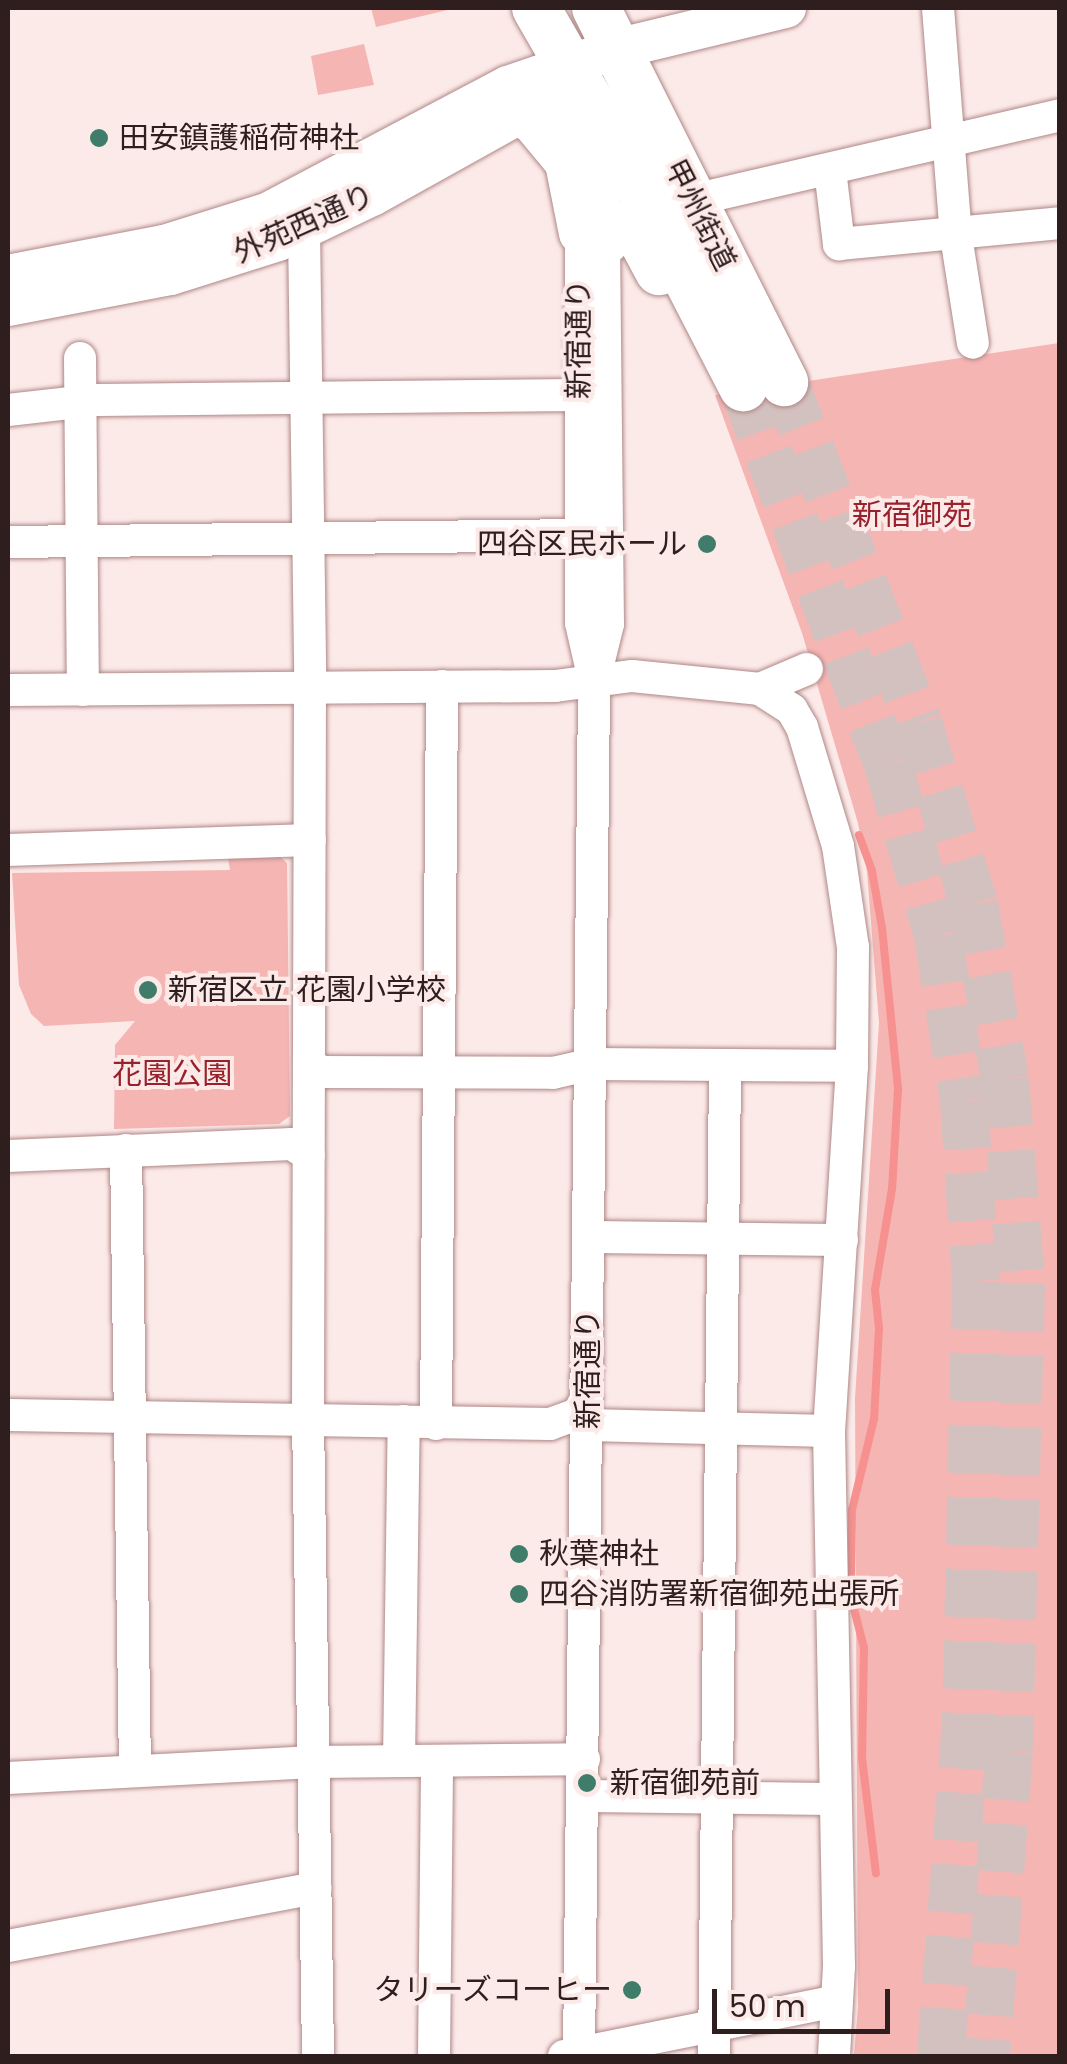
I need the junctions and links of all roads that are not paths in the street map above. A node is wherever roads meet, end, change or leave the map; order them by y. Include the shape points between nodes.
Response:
1 (536, 8) edge
2 (786, 8) edge
3 (938, 8) edge
4 (606, 28) edge
5 (566, 66) junction
6 (516, 116) junction
7 (1060, 116) edge
8 (603, 121) junction
9 (947, 143) junction
10 (830, 170) junction
11 (693, 200) junction
12 (1060, 223) edge
13 (304, 230) junction
14 (956, 236) junction
15 (593, 237) junction
16 (8, 275) edge
17 (8, 306) edge
18 (973, 343) dead end
19 (80, 358) dead end
20 (764, 384) junction
21 (579, 395) junction
22 (308, 399) junction
23 (79, 402) junction
24 (8, 410) edge
25 (580, 534) junction
26 (309, 539) junction
27 (81, 541) junction
28 (8, 542) edge
29 (594, 681) junction
30 (442, 686) junction
31 (310, 687) junction
32 (8, 690) edge
33 (83, 690) junction
34 (310, 840) junction
35 (8, 850) edge
36 (309, 1062) junction
37 (591, 1064) junction
38 (725, 1065) junction
39 (852, 1066) junction
40 (439, 1072) junction
41 (126, 1150) junction
42 (309, 1155) junction
43 (8, 1156) edge
44 (589, 1237) junction
45 (722, 1238) junction
46 (842, 1240) junction
47 (588, 1411) junction
48 (8, 1415) edge
49 (127, 1416) junction
50 (308, 1418) junction
51 (420, 1423) junction
52 (721, 1428) junction
53 (829, 1432) junction
54 (584, 1759) junction
55 (399, 1761) junction
56 (436, 1761) junction
57 (314, 1762) junction
58 (135, 1770) junction
59 (8, 1778) edge
60 (584, 1796) junction
61 (717, 1796) junction
62 (834, 1799) junction
63 (316, 1888) junction
64 (8, 1946) edge
65 (836, 2001) junction
66 (714, 2041) edge
67 (574, 2055) edge
68 (318, 2056) edge
69 (434, 2056) edge
70 (834, 2056) edge

1 - 5 highway, 新宿通り
2 - 4 main road, 外苑西通り
3 - 9 street
4 - 5 main road, 外苑西通り
4 - 8 street, 新宿通り
4 - 11 highway, 甲州街道
5 - 6 main road, 外苑西通り
5 - 8 highway, 甲州街道
5 - 15 street, 新宿通り via 562,93
5 - 16 main road, 外苑西通り via 484,98 267,213 164,246
6 - 13 main road, 外苑西通り
6 - 15 main road via 531,122 564,164
7 - 9 street
8 - 15 street, 新宿通り
8 - 20 highway, 甲州街道
9 - 10 street
9 - 14 street
10 - 11 street
10 - 14 street via 839,244
11 - 20 highway, 甲州街道
12 - 14 street
13 - 17 main road, 外苑西通り via 171,275
13 - 22 street
14 - 18 street
15 - 20 highway via 618,226 636,228 674,299
15 - 21 street, 新宿通り
15 - 29 street, 新宿通り via 608,624
19 - 23 street
21 - 22 street
21 - 25 street, 新宿通り
22 - 23 street
22 - 26 street
23 - 24 street
23 - 27 street
25 - 26 street
25 - 29 street, 新宿通り via 580,623
26 - 27 street
26 - 31 street
27 - 28 street
27 - 33 street
29 - 30 street
29 - 37 street, 新宿通り
29 - 39 street via 632,676 767,692 792,710 810,745 847,886
30 - 31 street
30 - 40 street
31 - 33 street
31 - 34 street
32 - 33 street
34 - 35 street
34 - 36 street
36 - 40 street via 320,1072
36 - 42 street
37 - 38 street
37 - 40 street via 553,1073
37 - 44 street, 新宿通り
38 - 39 street
38 - 45 street
39 - 46 street
40 - 51 street
41 - 42 street via 292,1144
41 - 43 street
41 - 49 street
42 - 50 street
44 - 45 street
44 - 47 street, 新宿通り
45 - 46 street
45 - 52 street
46 - 53 street
47 - 51 street via 562,1422
47 - 52 street
47 - 54 street, 新宿通り
48 - 49 street
49 - 50 street
49 - 58 street
50 - 51 street
50 - 57 street
51 - 55 street
52 - 53 street
52 - 61 street
53 - 62 street
54 - 56 street
54 - 60 street, 新宿通り
55 - 56 street
55 - 57 street
56 - 69 street
57 - 58 street
57 - 63 street
58 - 59 street
60 - 61 street
60 - 67 street, 新宿通り
61 - 62 street
61 - 66 street
62 - 65 street
63 - 64 street
63 - 68 street
65 - 66 street
65 - 70 street
66 - 67 street

